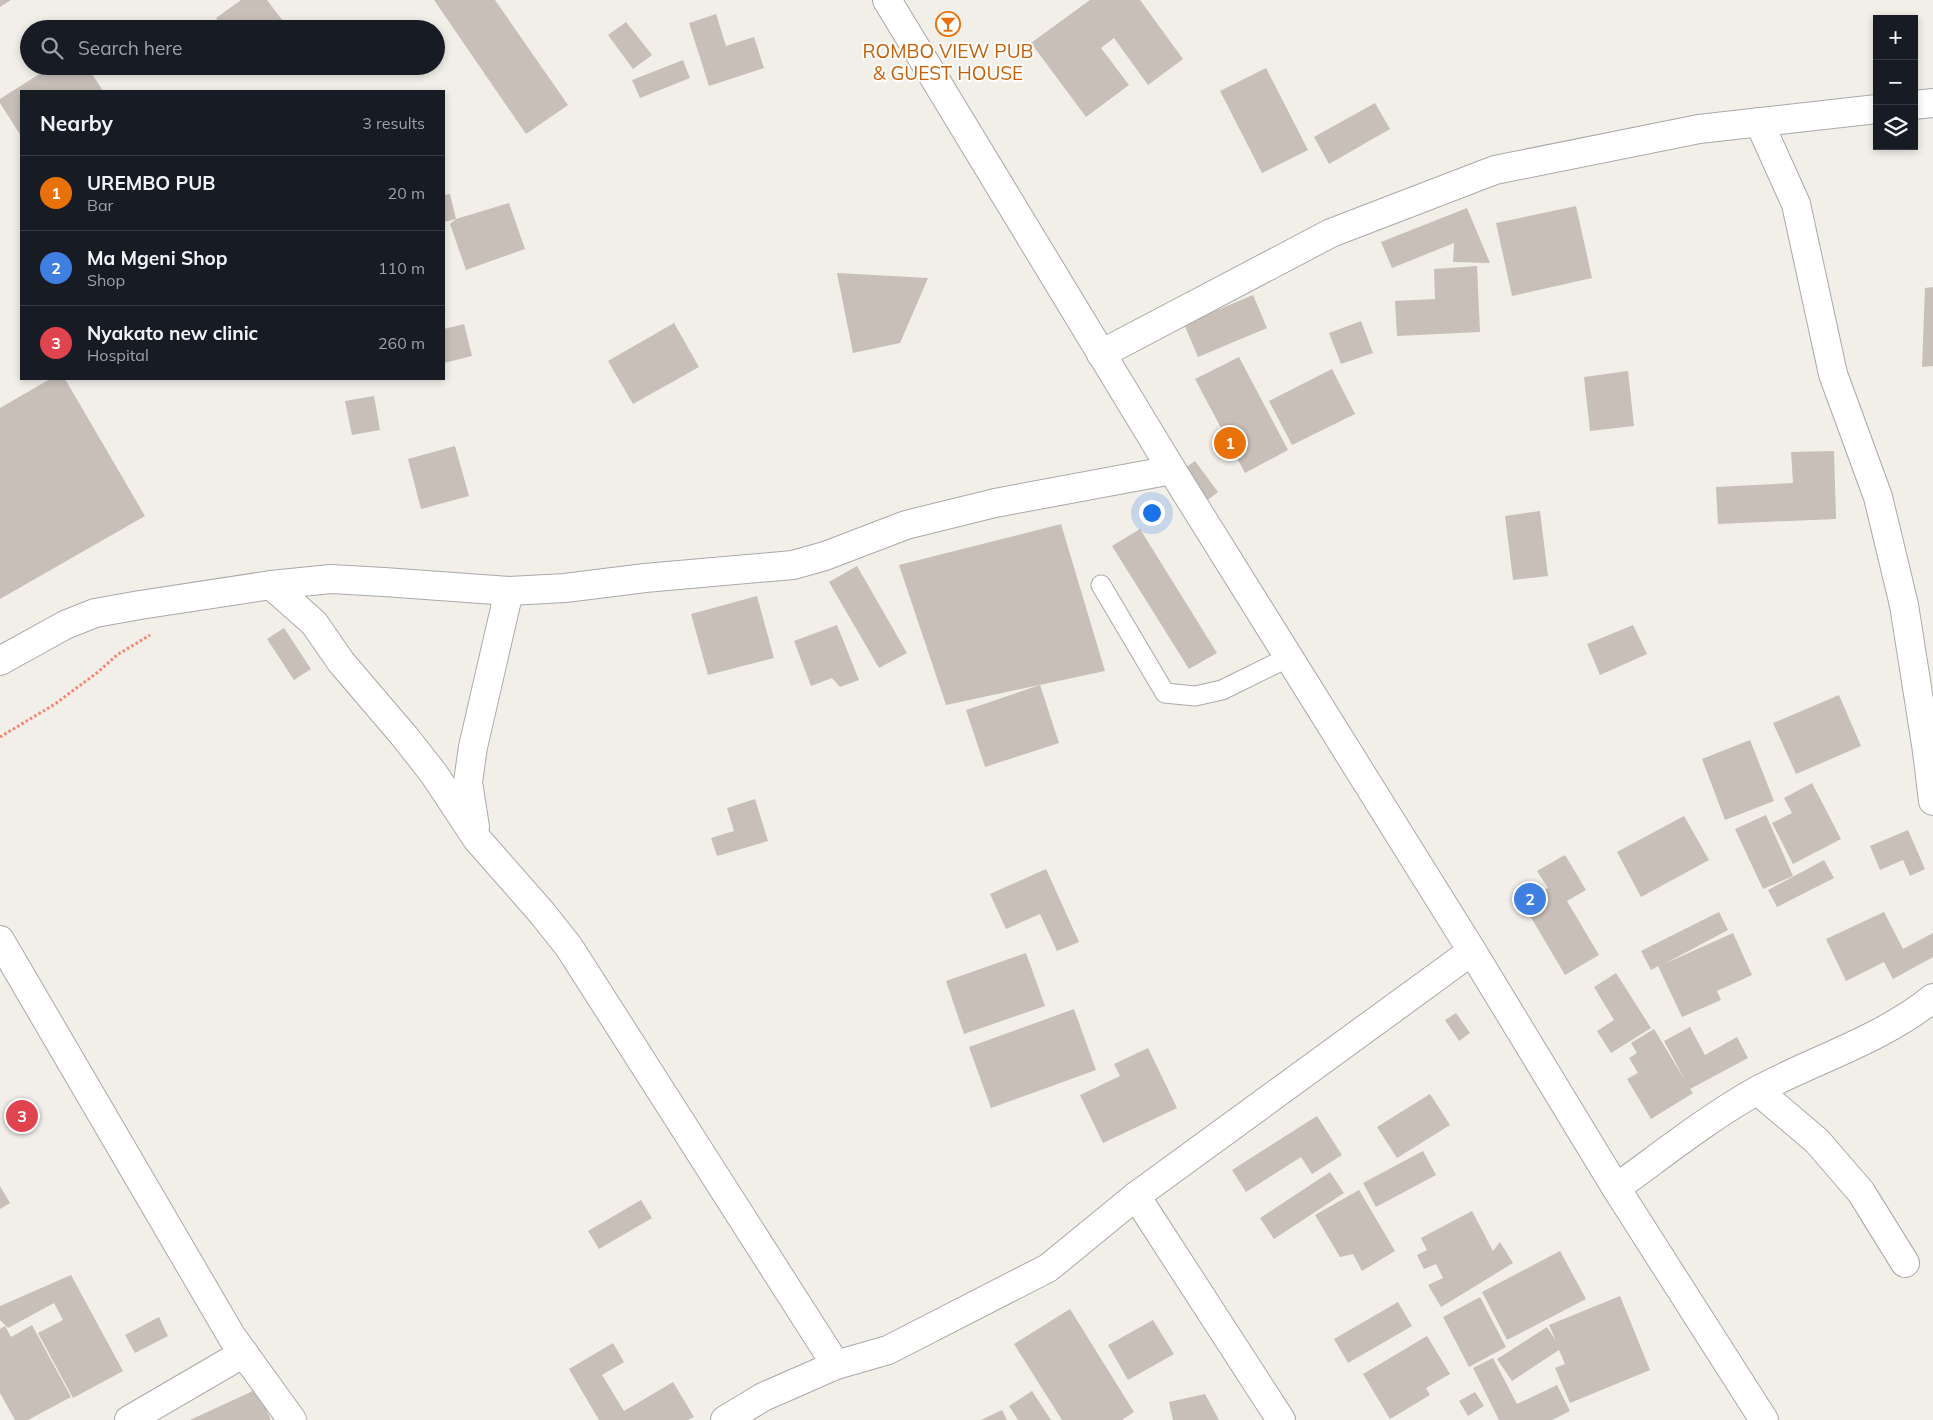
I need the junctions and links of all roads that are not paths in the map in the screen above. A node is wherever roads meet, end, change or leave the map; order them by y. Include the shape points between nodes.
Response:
1 (887, 0) edge
2 (1933, 103) edge
3 (1918, 105) edge
4 (1873, 109) edge
5 (1759, 122) junction
6 (1101, 354) junction
7 (1172, 470) junction
8 (271, 585) junction
9 (1101, 585) dead end
10 (509, 592) junction
11 (1289, 658) junction
12 (0, 661) edge
13 (1930, 759) edge
14 (1933, 801) edge
15 (477, 839) junction
16 (0, 940) edge
17 (1472, 952) junction
18 (1933, 998) edge
19 (1758, 1090) junction
20 (1616, 1188) junction
21 (1136, 1196) junction
22 (1905, 1264) dead end
23 (244, 1353) junction
24 (836, 1365) junction
25 (129, 1420) edge
26 (292, 1420) edge
27 (724, 1420) edge
28 (1281, 1420) edge
29 (1764, 1420) edge

1 - 6 street
2 - 3 street
4 - 5 street
5 - 6 street via 1700,130 1495,170 1331,233
5 - 13 street via 1796,204 1833,374 1878,496 1904,605
6 - 7 street
7 - 10 street via 995,503 906,526 793,565
7 - 11 street
8 - 10 street via 332,580
8 - 12 street via 95,613 65,625
8 - 15 street via 314,622 341,662 434,774
9 - 11 lane via 1165,693 1196,696 1222,690
10 - 15 street via 468,782
11 - 17 street
13 - 14 street
15 - 24 street via 569,946
16 - 23 street
17 - 20 street
17 - 21 street
18 - 19 street via 1916,1012 1873,1036
19 - 20 street
19 - 22 street via 1817,1141 1855,1185
20 - 29 street
21 - 24 street via 1048,1268 888,1350
21 - 28 street
23 - 25 street
23 - 26 street
24 - 27 street via 763,1397

